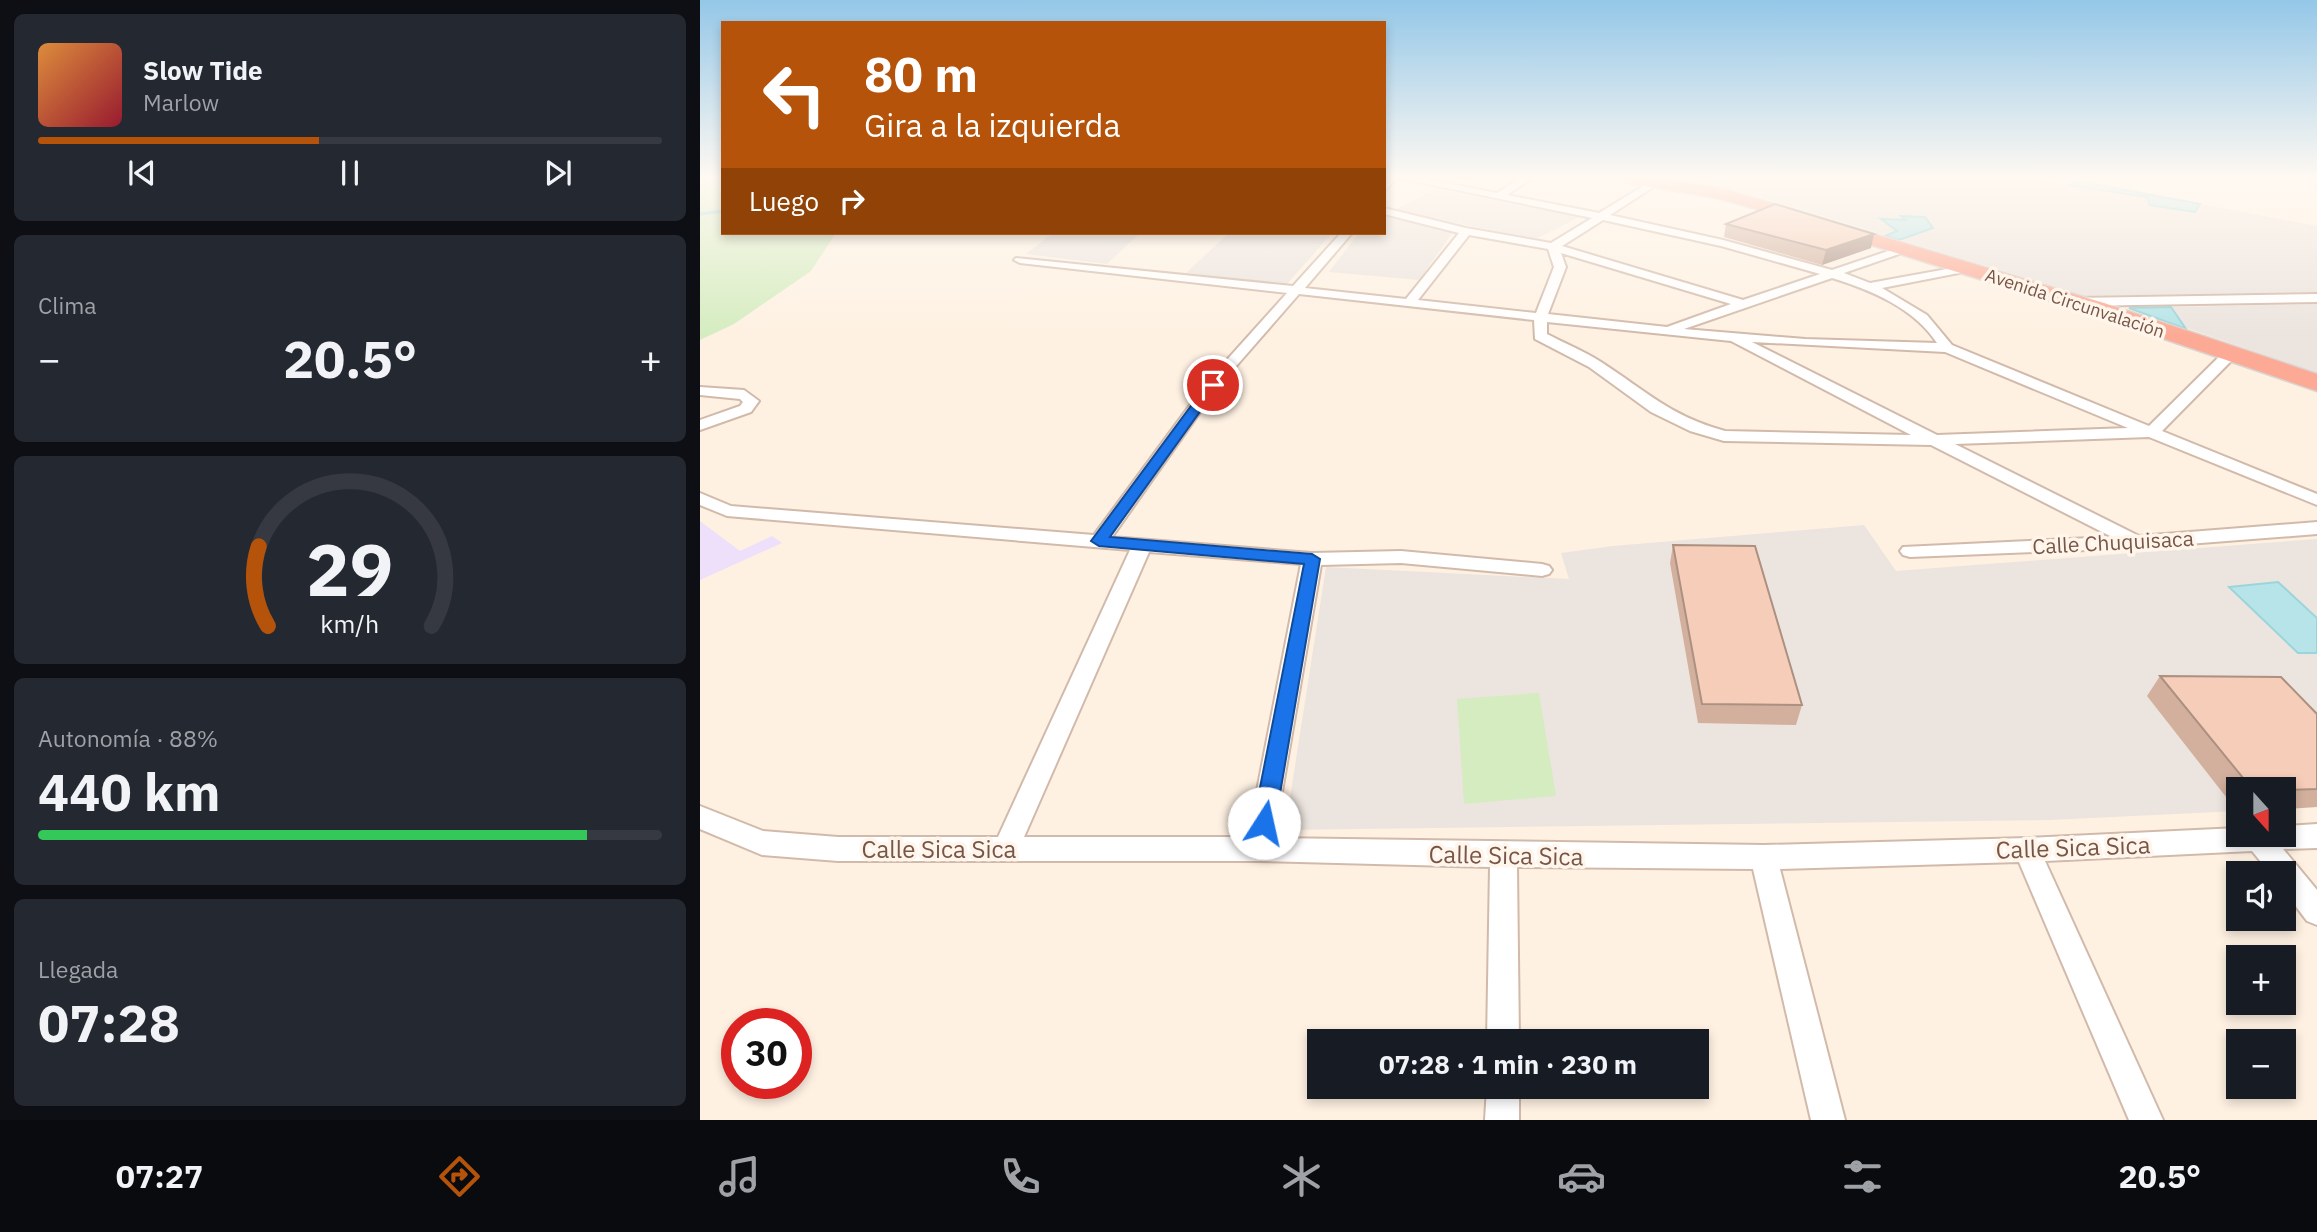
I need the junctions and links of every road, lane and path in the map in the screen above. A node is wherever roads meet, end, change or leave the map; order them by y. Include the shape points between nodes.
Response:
1 (1463, 230) edge
2 (1578, 230) edge
3 (1674, 230) edge
4 (1840, 230) edge
5 (1466, 231) junction
6 (1344, 235) edge
7 (1553, 247) junction
8 (1901, 250) junction
9 (1020, 260) dead end
10 (1965, 268) junction
11 (1836, 274) junction
12 (1869, 287) junction
13 (1296, 289) junction
14 (2317, 298) edge
15 (1410, 302) junction
16 (2076, 302) junction
17 (1744, 304) junction
18 (1539, 316) junction
19 (1667, 331) junction
20 (1727, 336) junction
21 (1947, 348) junction
22 (2230, 354) junction
23 (2317, 383) edge
24 (700, 391) edge
25 (700, 425) edge
26 (2152, 432) junction
27 (1937, 440) junction
28 (700, 498) edge
29 (2317, 500) edge
30 (2317, 528) edge
31 (1099, 541) junction
32 (2136, 542) junction
33 (1142, 545) junction
34 (1910, 551) dead end
35 (1312, 559) junction
36 (1542, 570) dead end
37 (702, 821) edge
38 (2317, 836) edge
39 (2296, 837) edge
40 (2226, 841) edge
41 (2265, 847) edge
42 (1006, 849) junction
43 (1259, 849) junction
44 (2028, 850) junction
45 (1504, 855) junction
46 (1764, 857) junction
47 (2317, 912) edge
48 (1503, 1029) edge
49 (1503, 1099) edge
50 (1502, 1120) edge
51 (1828, 1120) edge
52 (2146, 1120) edge

1 - 5 street
2 - 7 street
3 - 11 street
4 - 8 highway, Avenida Circunvalación
5 - 7 street
5 - 15 street
6 - 13 street
7 - 17 street
7 - 18 street via 1560,267
8 - 10 highway, Avenida Circunvalación
8 - 11 street
9 - 13 street
10 - 12 street
10 - 16 highway, Avenida Circunvalación
11 - 12 street
11 - 17 street
12 - 21 street via 1911,309 1935,328
13 - 15 street
13 - 31 street via 1213,385
14 - 16 street
15 - 18 street
16 - 22 highway, Avenida Circunvalación
17 - 19 street
18 - 19 street
18 - 27 street via 1539,337 1594,364 1656,409 1696,428 1724,436
19 - 20 street
20 - 21 street
20 - 27 street
21 - 26 street
22 - 23 highway, Avenida Circunvalación
22 - 26 street
24 - 25 street via 744,395 751,401 746,409
26 - 27 street
26 - 29 street
27 - 32 street
28 - 31 street via 727,511
30 - 32 street, Calle Chuquisaca
31 - 33 street
32 - 34 street, Calle Chuquisaca
33 - 35 street
33 - 42 street
35 - 36 street via 1401,558
35 - 43 street
37 - 42 street, Calle Sica Sica via 762,843 838,849
38 - 39 street, Calle Sica Sica
40 - 44 street, Calle Sica Sica
41 - 47 street
42 - 43 street, Calle Sica Sica
43 - 45 street, Calle Sica Sica
44 - 46 street, Calle Sica Sica
44 - 52 street
45 - 46 street, Calle Sica Sica
45 - 48 street
46 - 51 street
49 - 50 street

